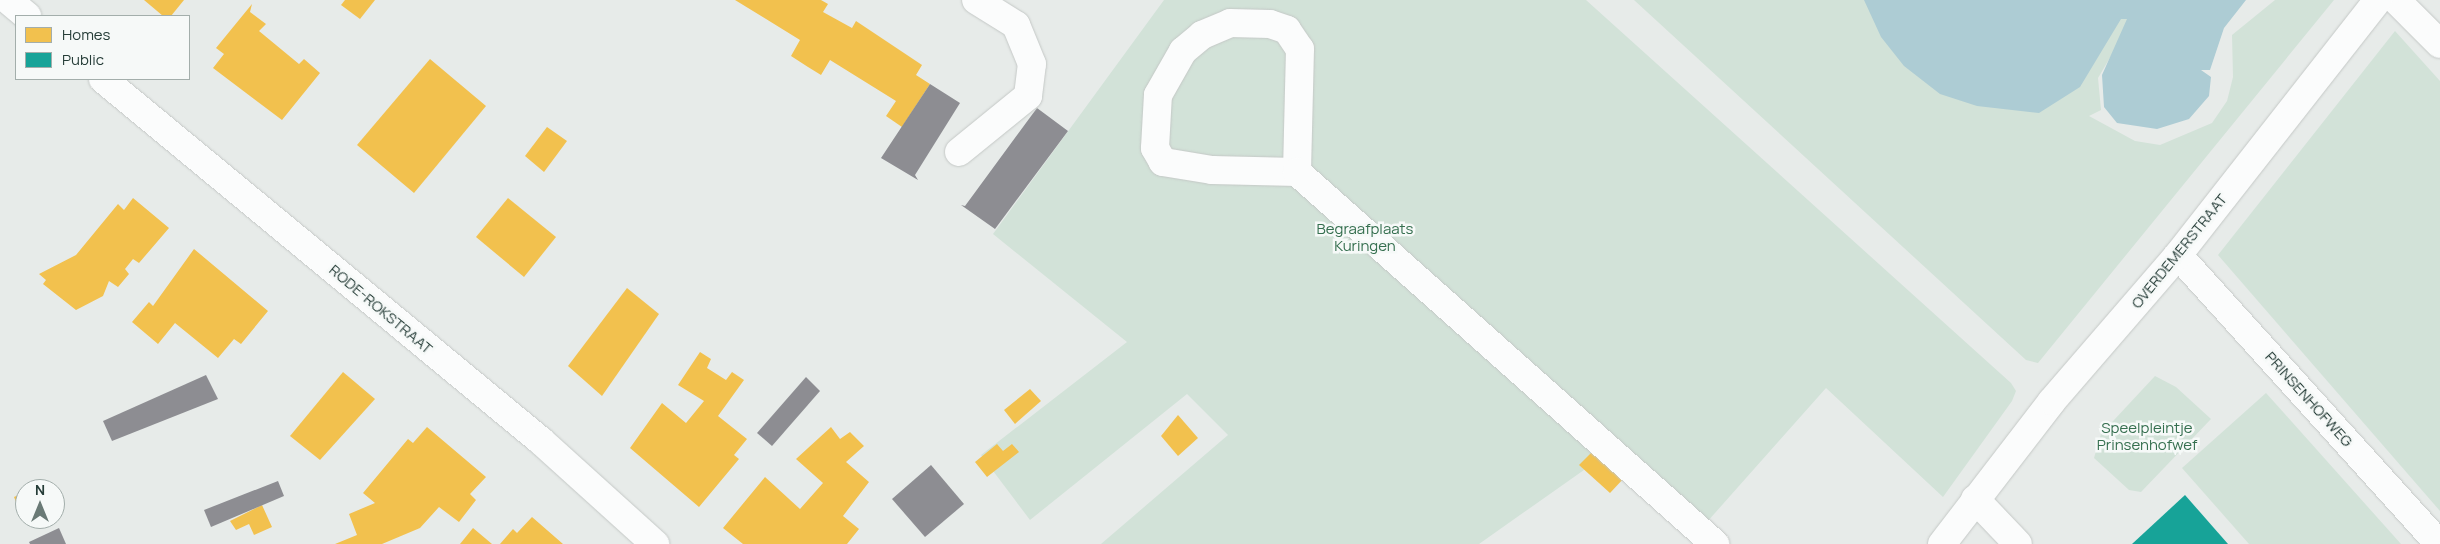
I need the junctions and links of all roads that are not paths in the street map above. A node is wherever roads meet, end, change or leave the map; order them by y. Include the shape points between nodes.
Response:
1 (8, 0) edge
2 (976, 0) edge
3 (2378, 0) edge
4 (2396, 0) edge
5 (26, 15) edge
6 (2440, 44) edge
7 (104, 80) edge
8 (959, 152) dead end
9 (1297, 172) junction
10 (2178, 255) junction
11 (1976, 499) junction
12 (1710, 540) edge
13 (655, 544) edge
14 (1942, 544) edge
15 (2018, 544) edge
16 (2439, 544) edge

1 - 5 street
2 - 8 street via 1016,25 1032,64 1028,96
3 - 10 street, OVERDEMERSTRAAT
4 - 6 street
7 - 13 street, RODE-ROKSTRAAT via 541,441
9 - 9 street via 1300,49 1287,30 1270,24 1230,23 1202,35 1183,51 1158,95 1155,148 1163,162 1212,170
9 - 12 street
10 - 11 street, OVERDEMERSTRAAT via 2052,401
10 - 16 street, PRINSENHOFWEG
11 - 14 street, OVERDEMERSTRAAT
11 - 15 street

